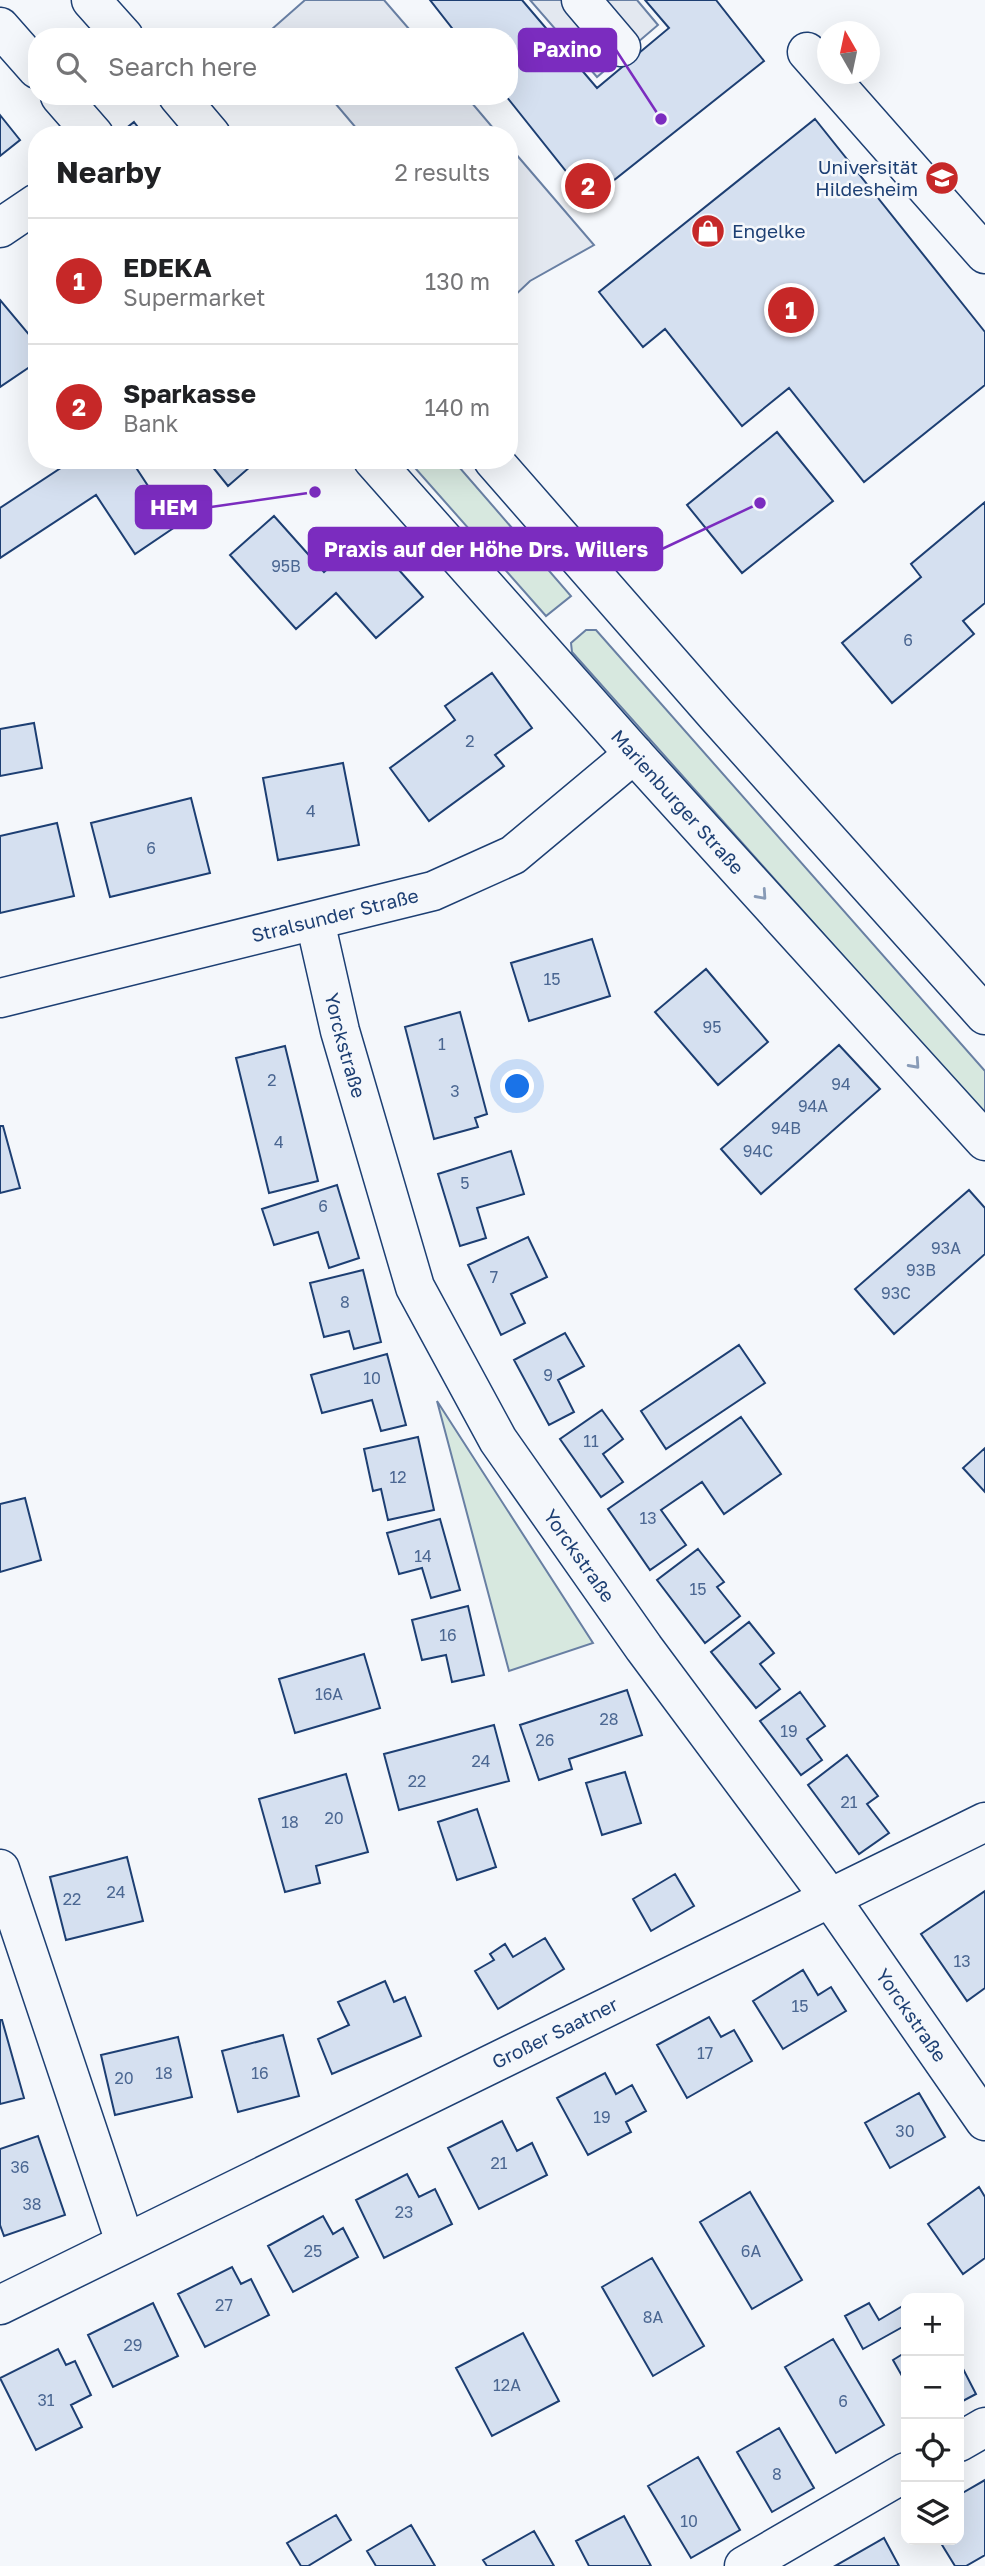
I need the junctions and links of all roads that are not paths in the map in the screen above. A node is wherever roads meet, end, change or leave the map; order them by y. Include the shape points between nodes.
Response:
1 (91, 0) edge
2 (582, 0) edge
3 (0, 27) edge
4 (116, 28) edge
5 (621, 47) dead end
6 (807, 52) dead end
7 (28, 59) edge
8 (68, 105) edge
9 (186, 105) edge
10 (86, 126) edge
11 (203, 126) edge
12 (28, 210) edge
13 (0, 228) edge
14 (985, 254) edge
15 (381, 469) edge
16 (501, 469) edge
17 (634, 754) junction
18 (315, 920) junction
19 (0, 998) edge
20 (985, 1015) edge
21 (985, 1141) edge
22 (985, 1822) edge
23 (0, 1869) edge
24 (830, 1898) junction
25 (985, 2121) edge
26 (125, 2242) junction
27 (0, 2305) edge
28 (985, 2427) edge
29 (964, 2439) edge
30 (901, 2475) edge
31 (744, 2566) edge

1 - 4 street
2 - 5 street
3 - 7 street
6 - 14 street
8 - 10 street
9 - 11 street
12 - 13 street
15 - 17 street, Marienburger Straße
16 - 20 street
17 - 18 street, Stralsunder Straße via 513,855 433,891
17 -> 21 street, Marienburger Straße
18 - 19 street, Stralsunder Straße
18 - 24 street, Yorckstraße via 340,1031 415,1287 498,1440 644,1648
22 - 24 street, Großer Saatner
23 - 26 street
24 - 25 street, Yorckstraße
24 - 26 street, Großer Saatner
26 - 27 street, Großer Saatner
28 - 29 street
30 - 31 street

